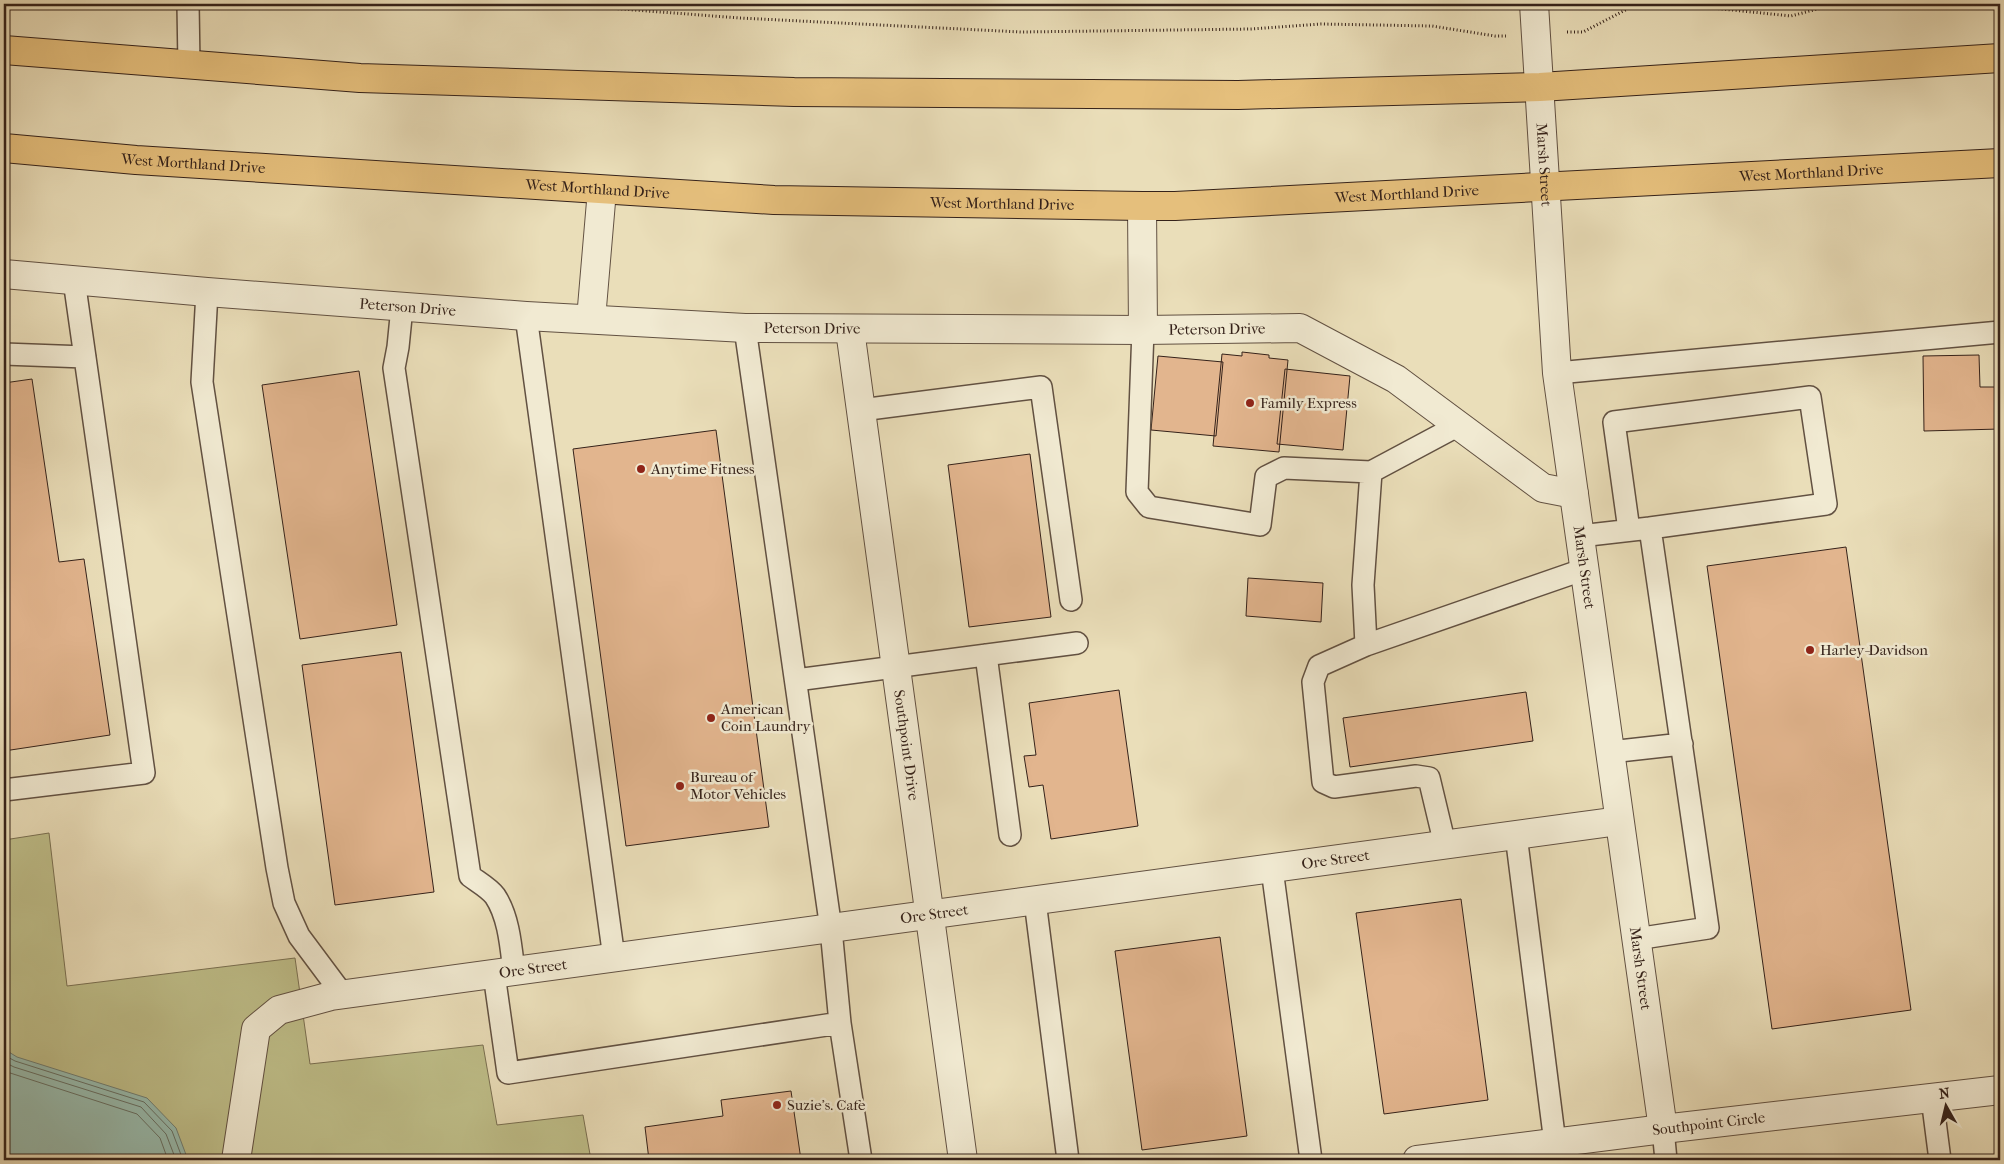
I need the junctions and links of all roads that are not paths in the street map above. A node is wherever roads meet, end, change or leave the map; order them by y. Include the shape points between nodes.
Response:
1 (188, 4) edge
2 (1534, 4) edge
3 (4, 50) edge
4 (2000, 58) edge
5 (190, 65) junction
6 (1540, 87) junction
7 (4, 148) edge
8 (2000, 163) edge
9 (1545, 187) junction
10 (602, 190) junction
11 (1142, 206) junction
12 (4, 274) edge
13 (74, 280) junction
14 (207, 292) junction
15 (402, 307) junction
16 (526, 316) junction
17 (591, 319) junction
18 (746, 328) junction
19 (850, 330) junction
20 (1143, 330) junction
21 (2000, 332) edge
22 (4, 354) edge
23 (85, 358) junction
24 (1557, 373) junction
25 (861, 410) junction
26 (1459, 425) junction
27 (1371, 472) junction
28 (1574, 494) junction
29 (1650, 528) junction
30 (1629, 530) junction
31 (1580, 536) junction
32 (1585, 569) junction
33 (1071, 600) dead end
34 (1077, 643) dead end
35 (1366, 645) junction
36 (986, 655) junction
37 (896, 667) junction
38 (796, 680) junction
39 (1682, 744) junction
40 (1610, 752) junction
41 (4, 790) edge
42 (1620, 821) junction
43 (1010, 835) dead end
44 (1516, 835) junction
45 (1445, 845) junction
46 (1272, 869) junction
47 (1035, 901) junction
48 (930, 916) junction
49 (831, 929) junction
50 (1636, 939) junction
51 (614, 958) junction
52 (504, 973) junction
53 (343, 994) junction
54 (840, 1023) junction
55 (2000, 1090) edge
56 (1932, 1098) junction
57 (1663, 1129) junction
58 (1555, 1143) junction
59 (236, 1160) edge
60 (861, 1160) edge
61 (964, 1160) edge
62 (1068, 1160) edge
63 (1311, 1160) edge
64 (1417, 1160) edge
65 (1666, 1160) edge
66 (1940, 1160) edge

1 - 5 lane
2 - 6 street, Marsh Street
3 - 5 highway
4 - 6 highway
5 - 6 highway via 360,78 794,92 1238,95
6 - 9 street, Marsh Street
7 - 10 highway, West Morthland Drive via 136,160
8 - 9 highway, West Morthland Drive
9 - 11 highway, West Morthland Drive
9 - 24 street, Marsh Street
10 - 11 highway, West Morthland Drive via 774,200
10 - 17 street
11 - 20 street
12 - 13 street, Peterson Drive
13 - 14 street, Peterson Drive
13 - 23 lane
14 - 15 street, Peterson Drive
14 - 53 lane via 202,382 277,868 284,903 299,936
15 - 16 street, Peterson Drive
15 - 52 lane via 394,368 470,876 494,895 509,931
16 - 17 street, Peterson Drive
16 - 51 lane
17 - 18 street, Peterson Drive
18 - 19 street, Peterson Drive
18 - 38 lane
19 - 20 street, Peterson Drive
19 - 25 street, Southpoint Drive
20 - 26 street, Peterson Drive via 1300,328 1396,379
20 - 27 lane via 1138,492 1149,507 1260,525 1266,477 1284,468
21 - 24 lane
22 - 23 lane
23 - 41 lane via 144,773
24 - 28 street, Marsh Street
25 - 33 lane via 1041,387
25 - 37 street, Southpoint Drive
26 - 27 lane
26 - 28 street, Peterson Drive via 1543,488
27 - 35 lane via 1363,585
28 - 31 street, Marsh Street
29 - 30 lane
29 - 30 lane via 1826,504 1810,397 1614,422
29 - 39 lane
30 - 31 lane
31 - 32 street, Marsh Street
32 - 35 lane
32 - 40 street, Marsh Street
34 - 36 lane
35 - 45 lane via 1319,666 1313,682 1323,782 1334,787 1416,776 1429,778
36 - 37 lane
36 - 43 lane
37 - 38 lane
37 - 48 street, Southpoint Drive
38 - 49 lane
39 - 40 lane
39 - 50 lane via 1708,928
40 - 42 street, Marsh Street
42 - 44 street, Ore Street
42 - 50 street, Marsh Street
44 - 45 street, Ore Street
44 - 58 lane
45 - 46 street, Ore Street
46 - 47 street, Ore Street
46 - 63 lane
47 - 48 street, Ore Street
47 - 62 lane
48 - 49 street, Ore Street
48 - 61 street, Southpoint Drive
49 - 51 street, Ore Street
49 - 54 lane
50 - 57 street, Marsh Street
51 - 52 street, Ore Street
52 - 53 street, Ore Street
52 - 54 lane via 508,1073
53 - 59 street, Ore Street via 279,1010 256,1029
54 - 60 lane
55 - 56 street, Southpoint Circle
56 - 57 street, Southpoint Circle
56 - 66 lane
57 - 58 street, Southpoint Circle
57 - 65 lane
58 - 64 street, Southpoint Circle

